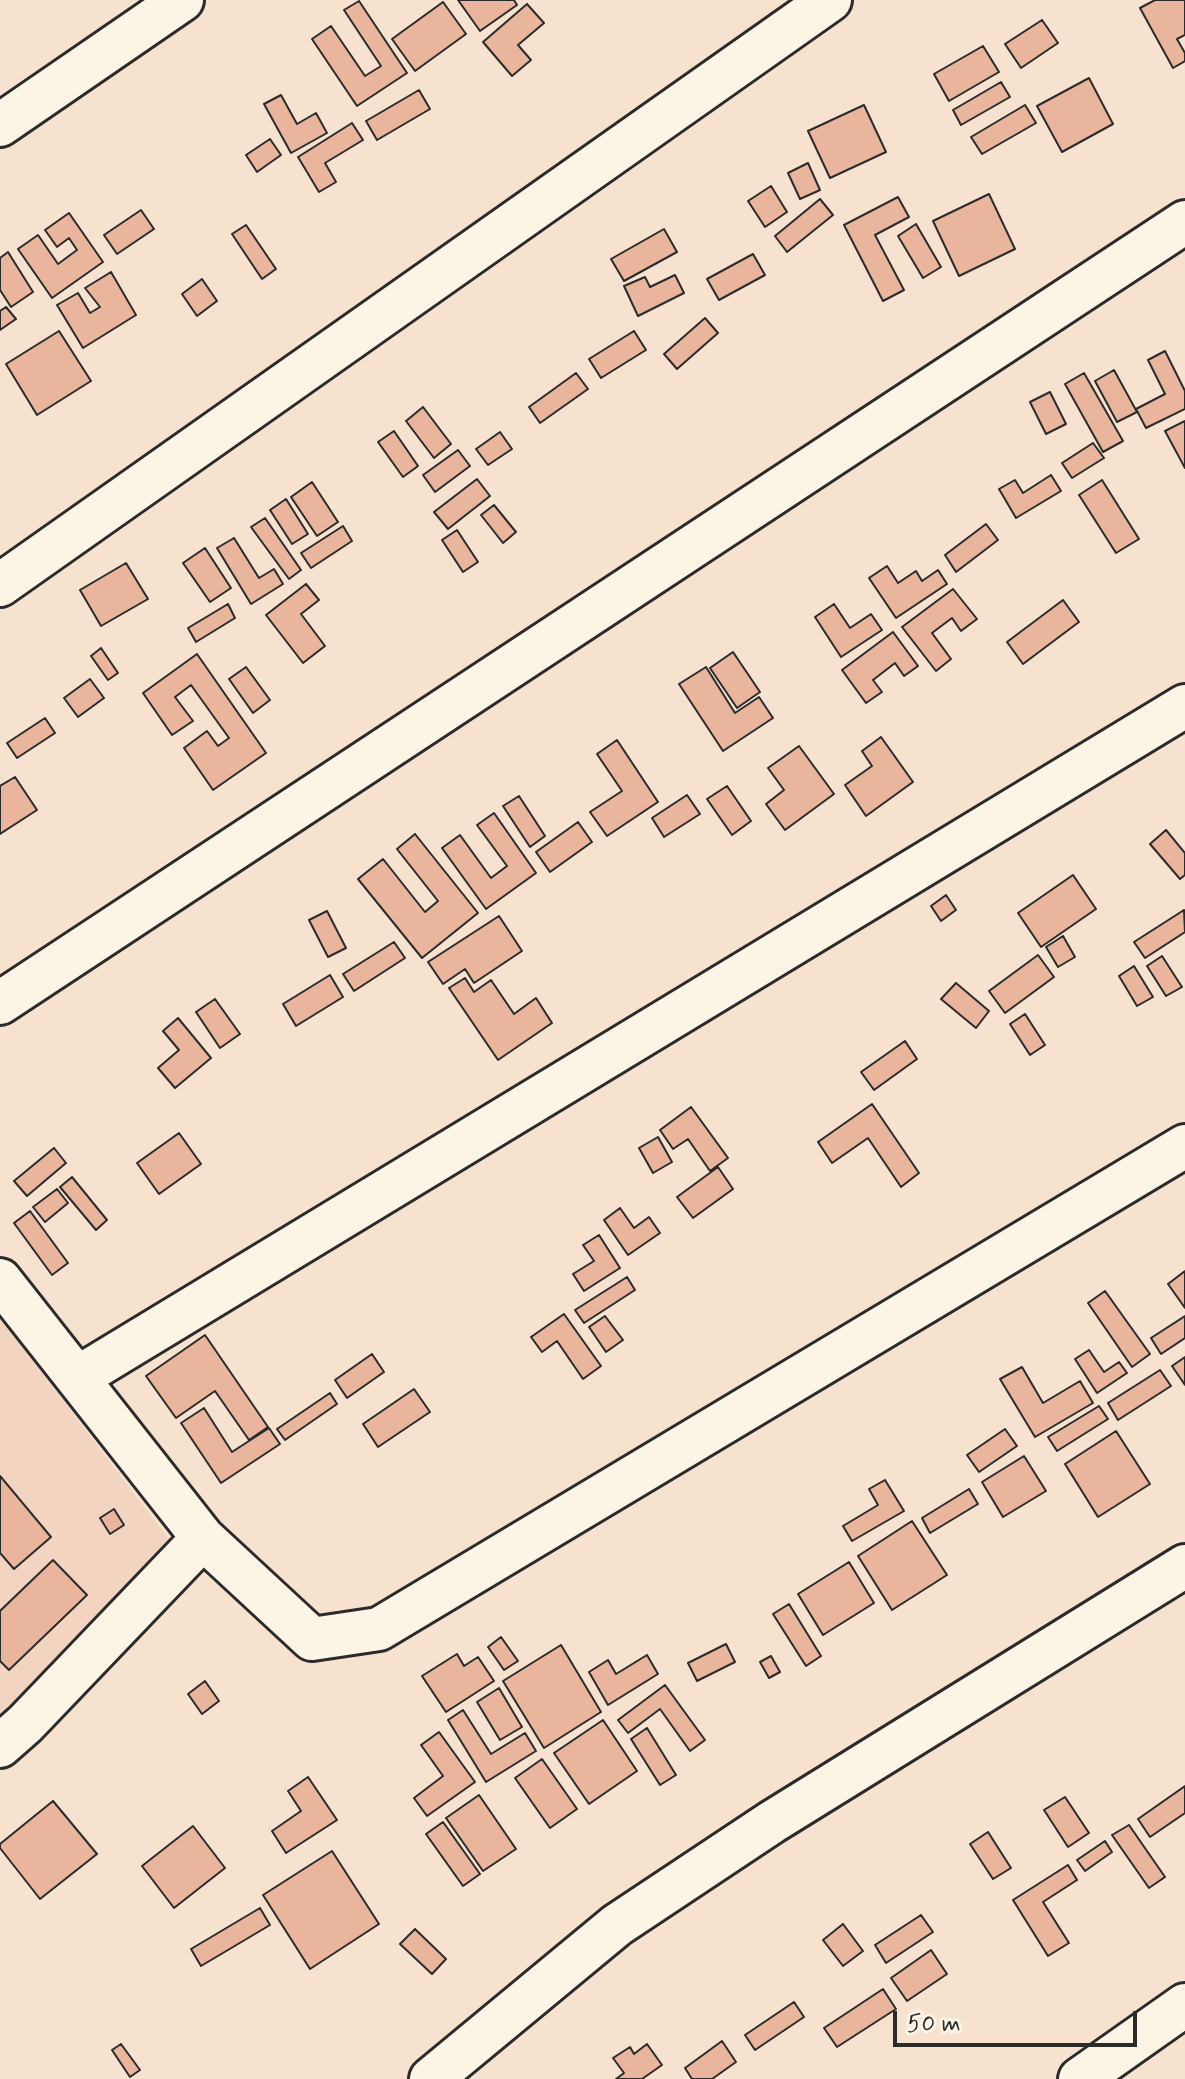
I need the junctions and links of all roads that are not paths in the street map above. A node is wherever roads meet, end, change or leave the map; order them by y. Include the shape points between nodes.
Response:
1 (182, 0) edge
2 (830, 0) edge
3 (0, 125) edge
4 (1185, 222) edge
5 (0, 585) edge
6 (1185, 706) edge
7 (0, 1003) edge
8 (1185, 1146) edge
9 (0, 1280) edge
10 (77, 1378) junction
11 (203, 1538) junction
12 (1185, 1566) edge
13 (0, 1746) edge
14 (1185, 2005) edge
15 (431, 2079) edge
16 (1080, 2079) edge

1 - 3 street
2 - 5 street
4 - 7 street
6 - 10 street
8 - 11 street via 379,1629 312,1639
9 - 10 street
10 - 11 street
11 - 13 street
12 - 15 street via 772,1822 617,1925
14 - 16 street

